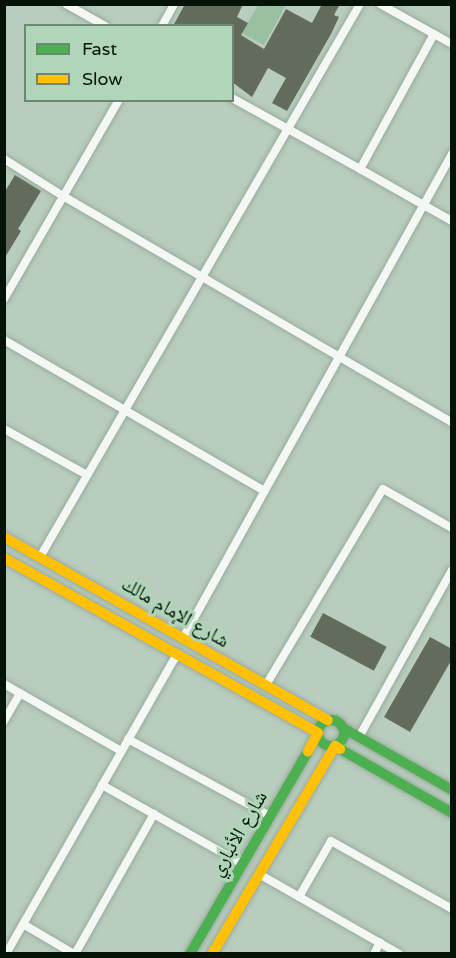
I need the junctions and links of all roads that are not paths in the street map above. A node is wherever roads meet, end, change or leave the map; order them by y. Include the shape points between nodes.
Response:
1 (66, 4) edge
2 (174, 4) edge
3 (360, 4) edge
4 (380, 4) edge
5 (101, 24) edge
6 (163, 24) edge
7 (434, 34) junction
8 (452, 44) edge
9 (234, 99) edge
10 (118, 102) edge
11 (287, 129) junction
12 (452, 154) edge
13 (4, 159) edge
14 (360, 169) junction
15 (63, 196) junction
16 (423, 205) junction
17 (452, 221) edge
18 (201, 277) junction
19 (4, 299) edge
20 (4, 340) edge
21 (338, 357) junction
22 (125, 410) junction
23 (452, 422) edge
24 (4, 429) edge
25 (87, 475) junction
26 (264, 491) junction
27 (452, 528) edge
28 (4, 537) edge
29 (40, 557) junction
30 (4, 558) edge
31 (452, 570) edge
32 (183, 638) junction
33 (177, 654) junction
34 (4, 684) edge
35 (266, 685) junction
36 (20, 693) junction
37 (328, 720) junction
38 (4, 721) edge
39 (343, 728) junction
40 (318, 733) junction
41 (359, 737) junction
42 (128, 739) junction
43 (335, 746) junction
44 (122, 751) junction
45 (452, 776) edge
46 (102, 785) junction
47 (448, 788) edge
48 (452, 813) edge
49 (154, 814) junction
50 (270, 816) junction
51 (242, 864) junction
52 (259, 874) junction
53 (299, 897) junction
54 (452, 909) edge
55 (23, 924) junction
56 (380, 942) junction
57 (6, 954) edge
58 (74, 954) edge
59 (190, 954) edge
60 (212, 954) edge
61 (374, 954) edge
62 (399, 954) edge

1 - 5 street
2 - 6 street
3 - 11 street
4 - 7 street
7 - 8 street
7 - 14 street
9 - 11 street
10 - 15 street
11 - 14 street
11 - 18 street
12 - 16 street
13 - 15 street
14 - 16 street
15 - 18 street
15 - 19 street
16 - 17 street
16 - 21 street
18 - 21 street
18 - 22 street
20 - 22 street
21 - 23 street
21 - 26 street
22 - 25 street
22 - 26 street
24 - 25 street
25 - 29 street
26 - 32 street
27 - 35 street via 383,489
28 - 29 street, شارع الإمام مالك
29 - 32 street, شارع الإمام مالك
30 - 33 street, شارع الإمام مالك
31 - 41 street
32 - 35 street, شارع الإمام مالك
33 - 40 street, شارع الإمام مالك
33 - 42 street
34 - 36 street
35 - 37 street, شارع الإمام مالك
36 - 38 street
36 - 44 street
37 - 39 street
37 - 40 street via 320,725
39 - 41 street
39 - 43 street via 344,737
40 - 43 street via 323,744
40 - 50 street, شارع الأنباري
41 - 47 street
42 - 44 street
42 - 50 street
43 - 48 street
43 - 52 street, شارع الأنباري
44 - 46 street
45 - 47 street
46 - 49 street
46 - 55 street
49 - 51 street
49 - 58 street
50 - 51 street, شارع الأنباري
51 - 59 street, شارع الأنباري
52 - 53 street
52 - 60 street, شارع الأنباري
53 - 54 street via 332,841
53 - 56 street
55 - 57 street
55 - 58 street
56 - 61 street
56 - 62 street

